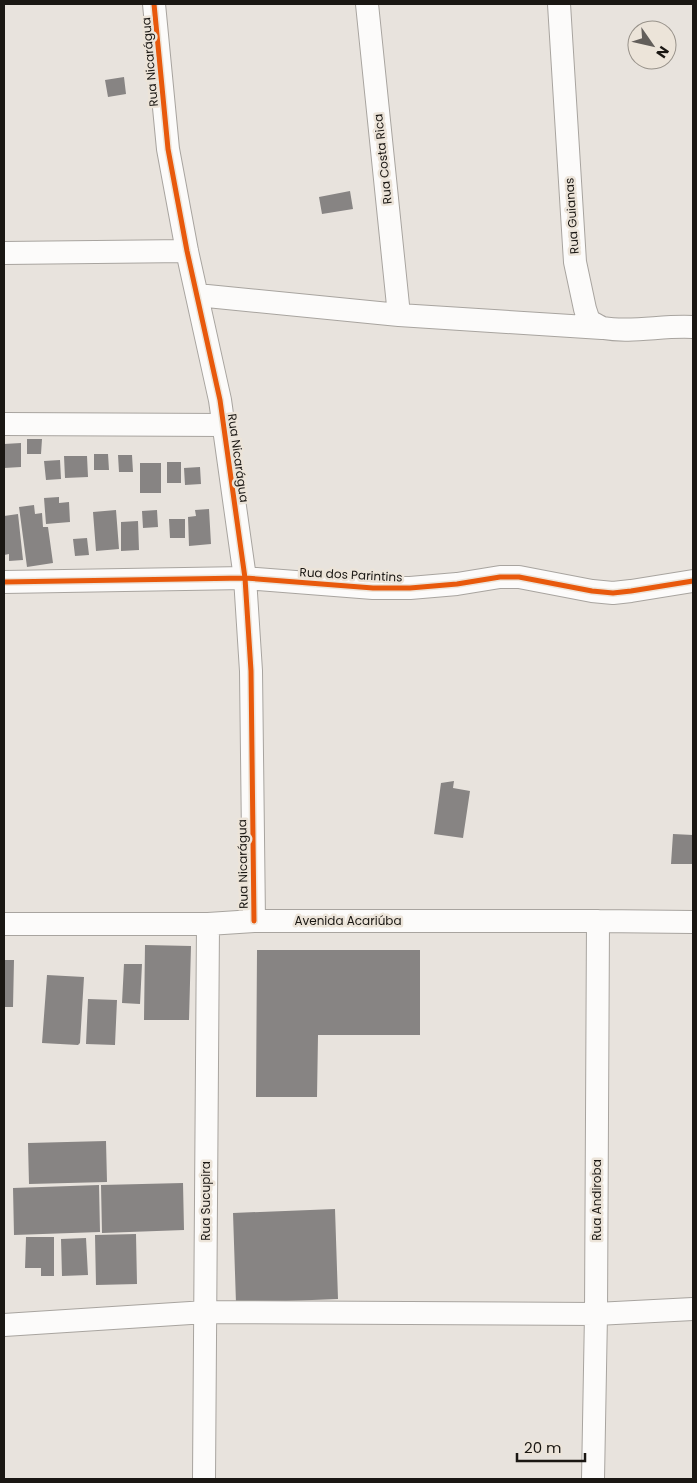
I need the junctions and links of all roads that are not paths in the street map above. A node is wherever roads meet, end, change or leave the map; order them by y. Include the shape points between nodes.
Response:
1 (154, 4) edge
2 (367, 4) edge
3 (559, 4) edge
4 (188, 251) junction
5 (4, 253) edge
6 (197, 295) junction
7 (399, 315) junction
8 (693, 327) edge
9 (602, 328) junction
10 (4, 424) edge
11 (224, 425) junction
12 (245, 578) junction
13 (693, 581) edge
14 (4, 582) edge
15 (598, 920) junction
16 (254, 921) junction
17 (693, 922) edge
18 (4, 924) edge
19 (208, 924) junction
20 (693, 1309) edge
21 (206, 1312) junction
22 (596, 1314) junction
23 (4, 1325) edge
24 (204, 1479) edge
25 (593, 1479) edge

1 - 4 street, Rua Nicarágua via 168,149
2 - 7 street, Rua Costa Rica
3 - 9 street, Rua Guianas via 575,262 589,321
4 - 5 street
4 - 6 street, Rua Nicarágua
6 - 7 street
6 - 11 street, Rua Nicarágua
7 - 9 street
8 - 9 street
10 - 11 street
11 - 12 street, Rua Nicarágua
12 - 13 street, Rua dos Parintins via 410,588 520,577 613,592
12 - 14 street, Rua dos Parintins
12 - 16 street, Rua Nicarágua via 251,671
15 - 16 street, Avenida Acariúba
15 - 17 street, Avenida Acariúba
15 - 22 street, Rua Andiroba
16 - 19 street, Avenida Acariúba
18 - 19 street, Avenida Acariúba
19 - 21 street, Rua Sucupira
20 - 22 street
21 - 22 street
21 - 23 street
21 - 24 street, Rua Sucupira
22 - 25 street, Rua Andiroba

